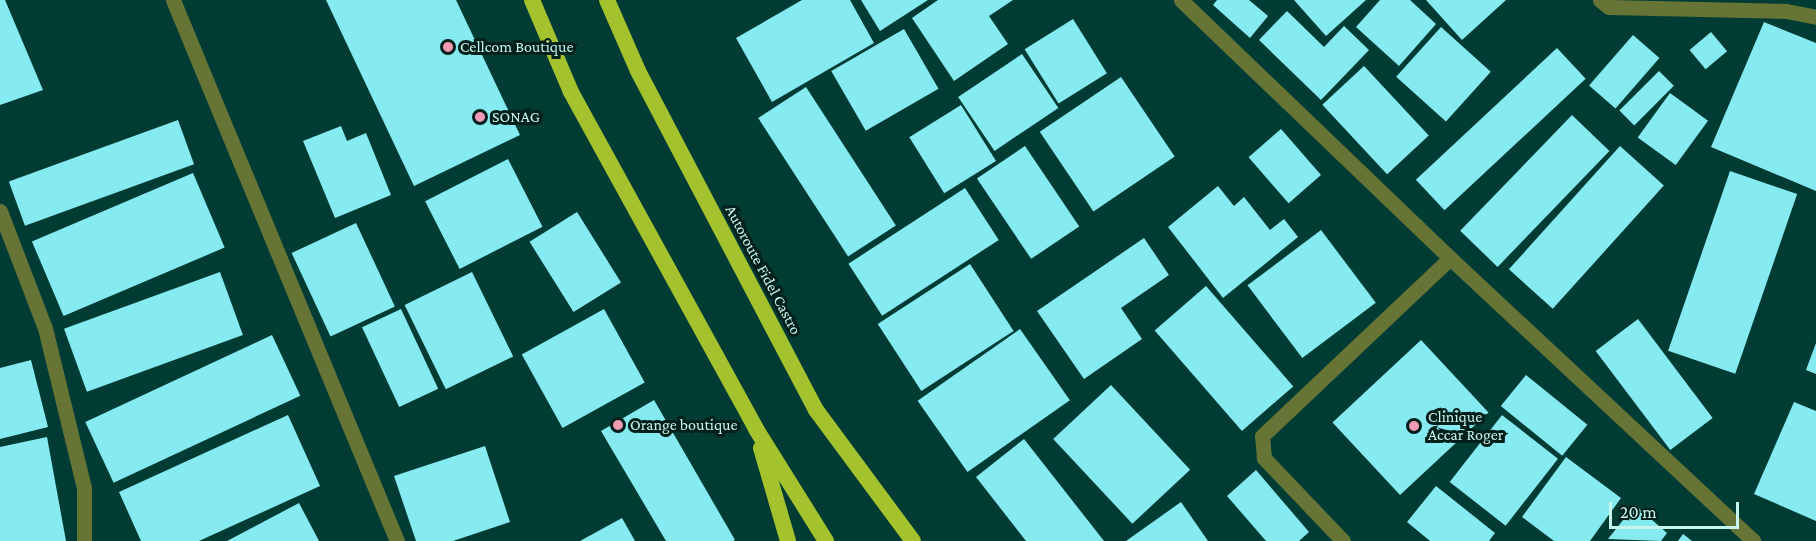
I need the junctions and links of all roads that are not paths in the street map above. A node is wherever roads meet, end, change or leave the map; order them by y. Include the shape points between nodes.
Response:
1 (173, 0) edge
2 (532, 0) edge
3 (607, 0) edge
4 (1600, 0) edge
5 (1189, 4) edge
6 (1816, 16) edge
7 (0, 211) edge
8 (1450, 258) junction
9 (756, 429) junction
10 (84, 541) edge
11 (397, 541) edge
12 (788, 541) edge
13 (826, 541) edge
14 (914, 541) edge
15 (1343, 541) edge
16 (1754, 541) edge

1 - 11 street
2 - 9 highway via 571,93
3 - 14 highway, Autoroute Fidel Castro via 638,71 816,410
4 - 6 street via 1609,7 1786,11
5 - 8 street
7 - 10 street via 45,328 84,488
8 - 15 street via 1262,436 1264,458
8 - 16 street
9 - 12 highway
9 - 13 highway

